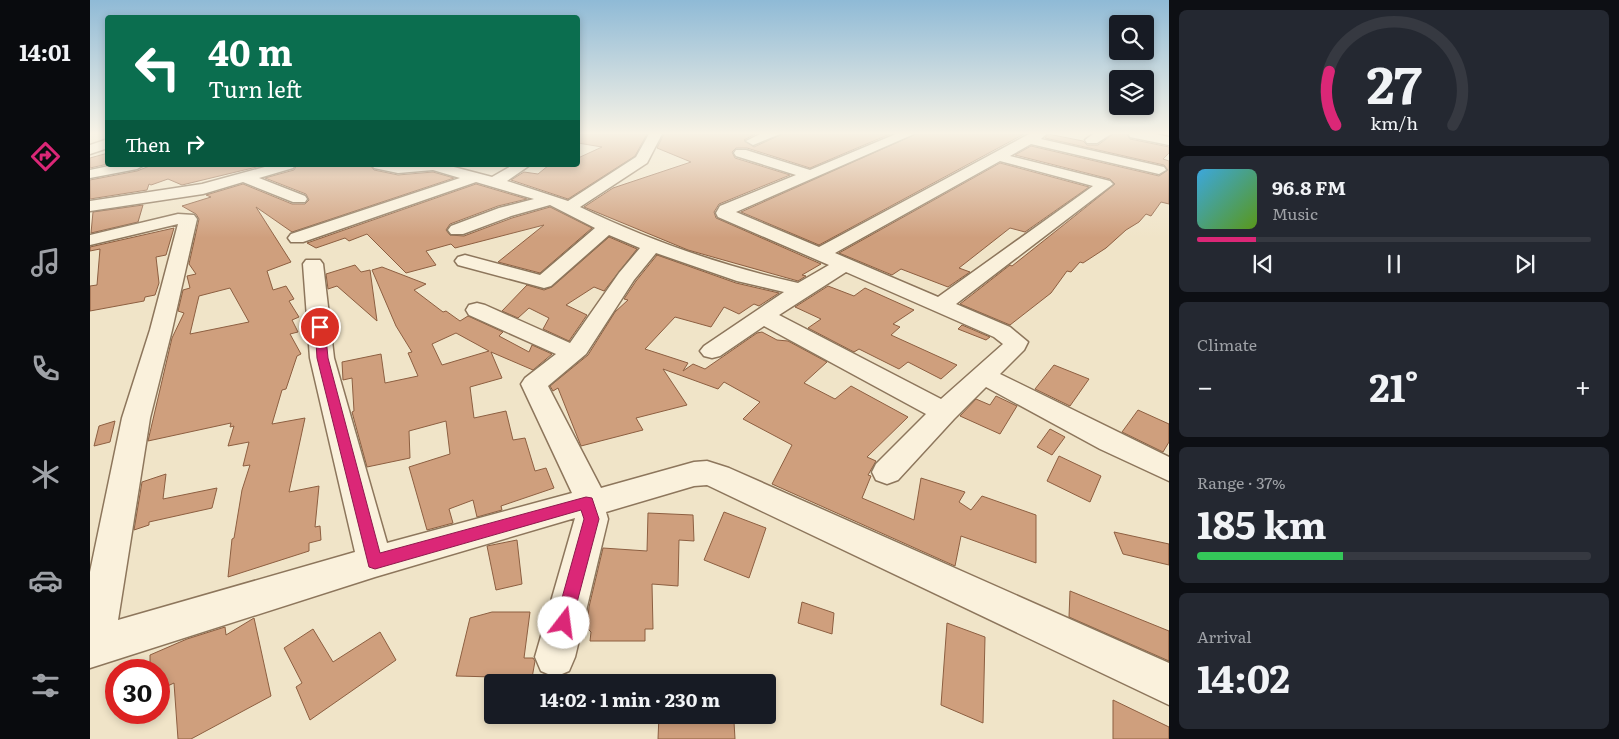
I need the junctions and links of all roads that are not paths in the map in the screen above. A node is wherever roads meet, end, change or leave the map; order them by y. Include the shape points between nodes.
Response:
1 (119, 168) edge
2 (276, 168) edge
3 (436, 168) edge
4 (514, 168) edge
5 (626, 168) edge
6 (793, 168) edge
7 (825, 168) edge
8 (978, 168) edge
9 (1044, 168) edge
10 (1153, 168) edge
11 (1159, 170) dead end
12 (90, 174) edge
13 (811, 174) junction
14 (245, 178) junction
15 (485, 180) junction
16 (299, 199) dead end
17 (560, 203) junction
18 (90, 206) edge
19 (607, 227) junction
20 (457, 230) dead end
21 (297, 238) dead end
22 (90, 240) edge
23 (652, 246) junction
24 (820, 254) junction
25 (465, 261) dead end
26 (313, 264) dead end
27 (844, 265) junction
28 (801, 290) junction
29 (940, 306) junction
30 (477, 310) dead end
31 (763, 316) junction
32 (712, 351) dead end
33 (573, 353) junction
34 (984, 376) junction
35 (944, 412) junction
36 (1169, 470) edge
37 (887, 472) dead end
38 (590, 501) junction
39 (375, 562) junction
40 (92, 647) edge
41 (555, 657) dead end
42 (1169, 684) edge

1 - 12 street
2 - 14 street
3 - 15 street
4 - 15 street
5 - 17 street
6 - 13 street
7 - 13 street
8 - 24 street
9 - 29 street via 1105,184
10 - 11 street
13 - 24 street via 724,213
14 - 16 street
14 - 18 street via 203,189
15 - 17 street
15 - 21 street
17 - 19 street
17 - 20 street via 505,212
19 - 23 street
19 - 25 street via 544,282
22 - 40 street via 178,219 188,220 136,418
23 - 28 street via 744,278
23 - 33 street via 626,277 585,341
24 - 27 street
26 - 39 street via 322,358
27 - 28 street
27 - 29 street
28 - 31 street
29 - 34 street via 1002,332 1016,342
30 - 33 street
31 - 32 street
31 - 35 street
33 - 38 street via 537,379 534,388
34 - 35 street
34 - 36 street
35 - 37 street
38 - 39 street
38 - 41 street via 592,519
38 - 42 street via 600,501 694,474 718,476
39 - 40 street

